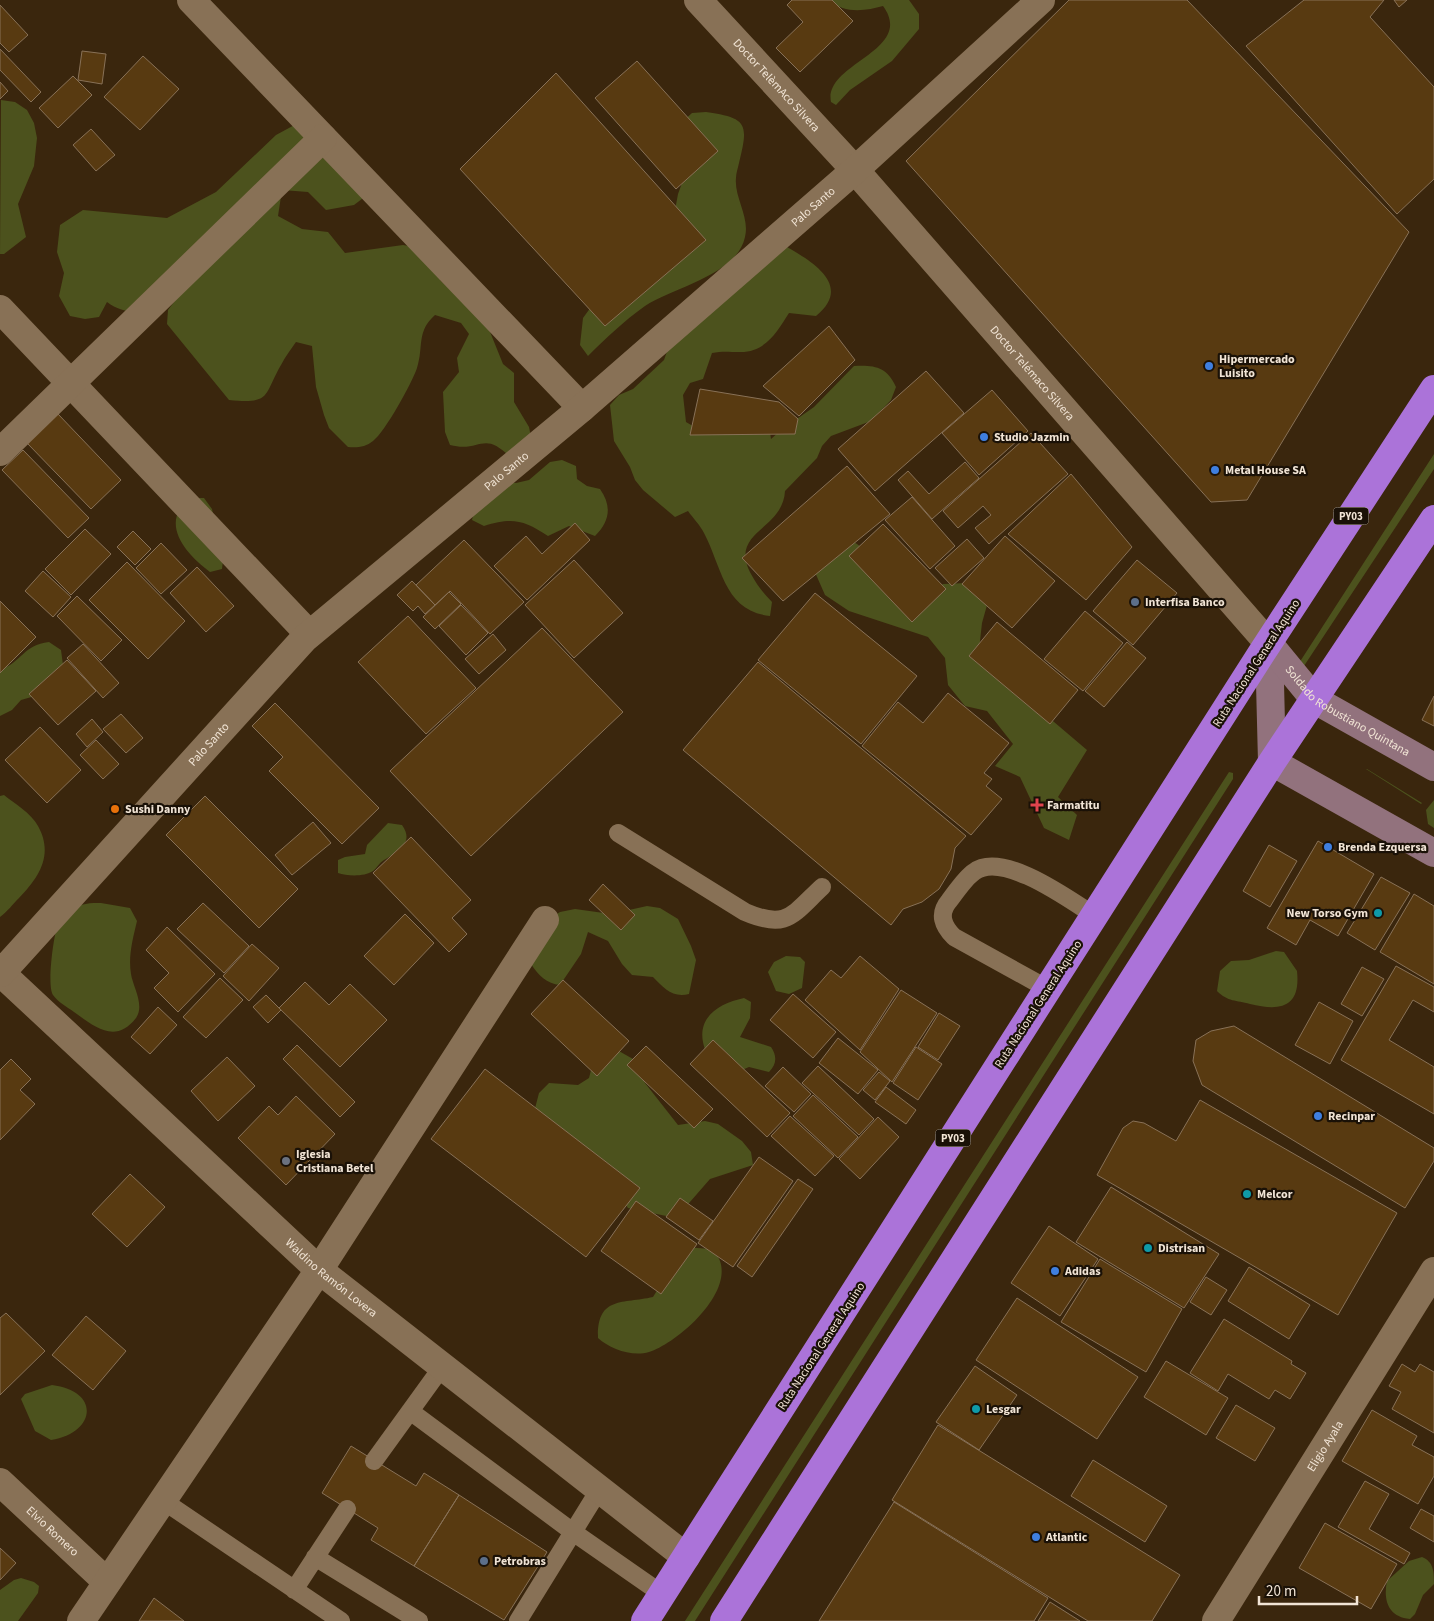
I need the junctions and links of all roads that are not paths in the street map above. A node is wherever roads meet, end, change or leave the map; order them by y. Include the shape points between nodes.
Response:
1 (191, 0) edge
2 (698, 0) edge
3 (1041, 0) edge
4 (323, 138) junction
5 (855, 170) junction
6 (0, 309) edge
7 (70, 384) junction
8 (1434, 389) edge
9 (582, 408) junction
10 (0, 452) edge
11 (1434, 519) edge
12 (309, 634) junction
13 (1269, 644) junction
14 (1314, 700) junction
15 (1272, 762) junction
16 (1434, 768) edge
17 (618, 833) dead end
18 (1434, 853) edge
19 (822, 887) dead end
20 (1095, 916) junction
21 (545, 920) dead end
22 (1, 972) edge
23 (1048, 989) junction
24 (319, 1270) junction
25 (1434, 1271) edge
26 (442, 1366) junction
27 (410, 1411) junction
28 (374, 1461) dead end
29 (0, 1482) edge
30 (599, 1490) junction
31 (162, 1500) junction
32 (347, 1509) dead end
33 (573, 1532) junction
34 (315, 1557) junction
35 (686, 1557) junction
36 (107, 1582) junction
37 (294, 1590) junction
38 (662, 1594) junction
39 (81, 1621) edge
40 (341, 1621) edge
41 (419, 1621) edge
42 (518, 1621) edge
43 (645, 1621) edge
44 (724, 1621) edge
45 (1216, 1621) edge

1 - 4 street
2 - 5 street, Doctor TelèmAco Silvera
3 - 5 street, Palo Santo
4 - 7 street
4 - 9 street
5 - 9 street, Palo Santo
5 - 13 street, Doctor Telémaco Silvera
6 - 7 street
7 - 10 street
7 - 12 street
8 - 13 highway, Ruta Nacional General Aquino / PY03
9 - 12 street, Palo Santo
11 - 14 highway
12 - 22 street, Palo Santo
13 - 14 street, Soldado Robustiano Quintana
13 - 15 street
13 - 20 highway, Ruta Nacional General Aquino / PY03
14 - 15 highway
14 - 16 street, Soldado Robustiano Quintana
15 - 18 street
15 - 44 highway
17 - 19 lane via 745,912 766,920 788,919
20 - 23 highway, Ruta Nacional General Aquino / PY03
20 - 23 lane via 1027,874 994,867 975,870 947,902 942,917 945,928 954,937
21 - 24 street
22 - 24 street, Waldino Ramón Lovera
23 - 35 highway, Ruta Nacional General Aquino / PY03
24 - 26 street, Waldino Ramón Lovera
24 - 31 street
25 - 45 street, Eligio Ayala
26 - 27 lane
26 - 30 street, Waldino Ramón Lovera
27 - 28 lane
27 - 33 lane
29 - 36 street, Elvio Romero
30 - 33 lane
30 - 35 street, Waldino Ramón Lovera
31 - 36 street
31 - 37 lane
32 - 34 lane
33 - 38 lane
33 - 42 lane
34 - 37 lane
34 - 41 lane
35 - 38 highway, Ruta Nacional General Aquino / PY03
36 - 39 street
37 - 40 lane
38 - 43 highway, Ruta Nacional General Aquino / PY03

